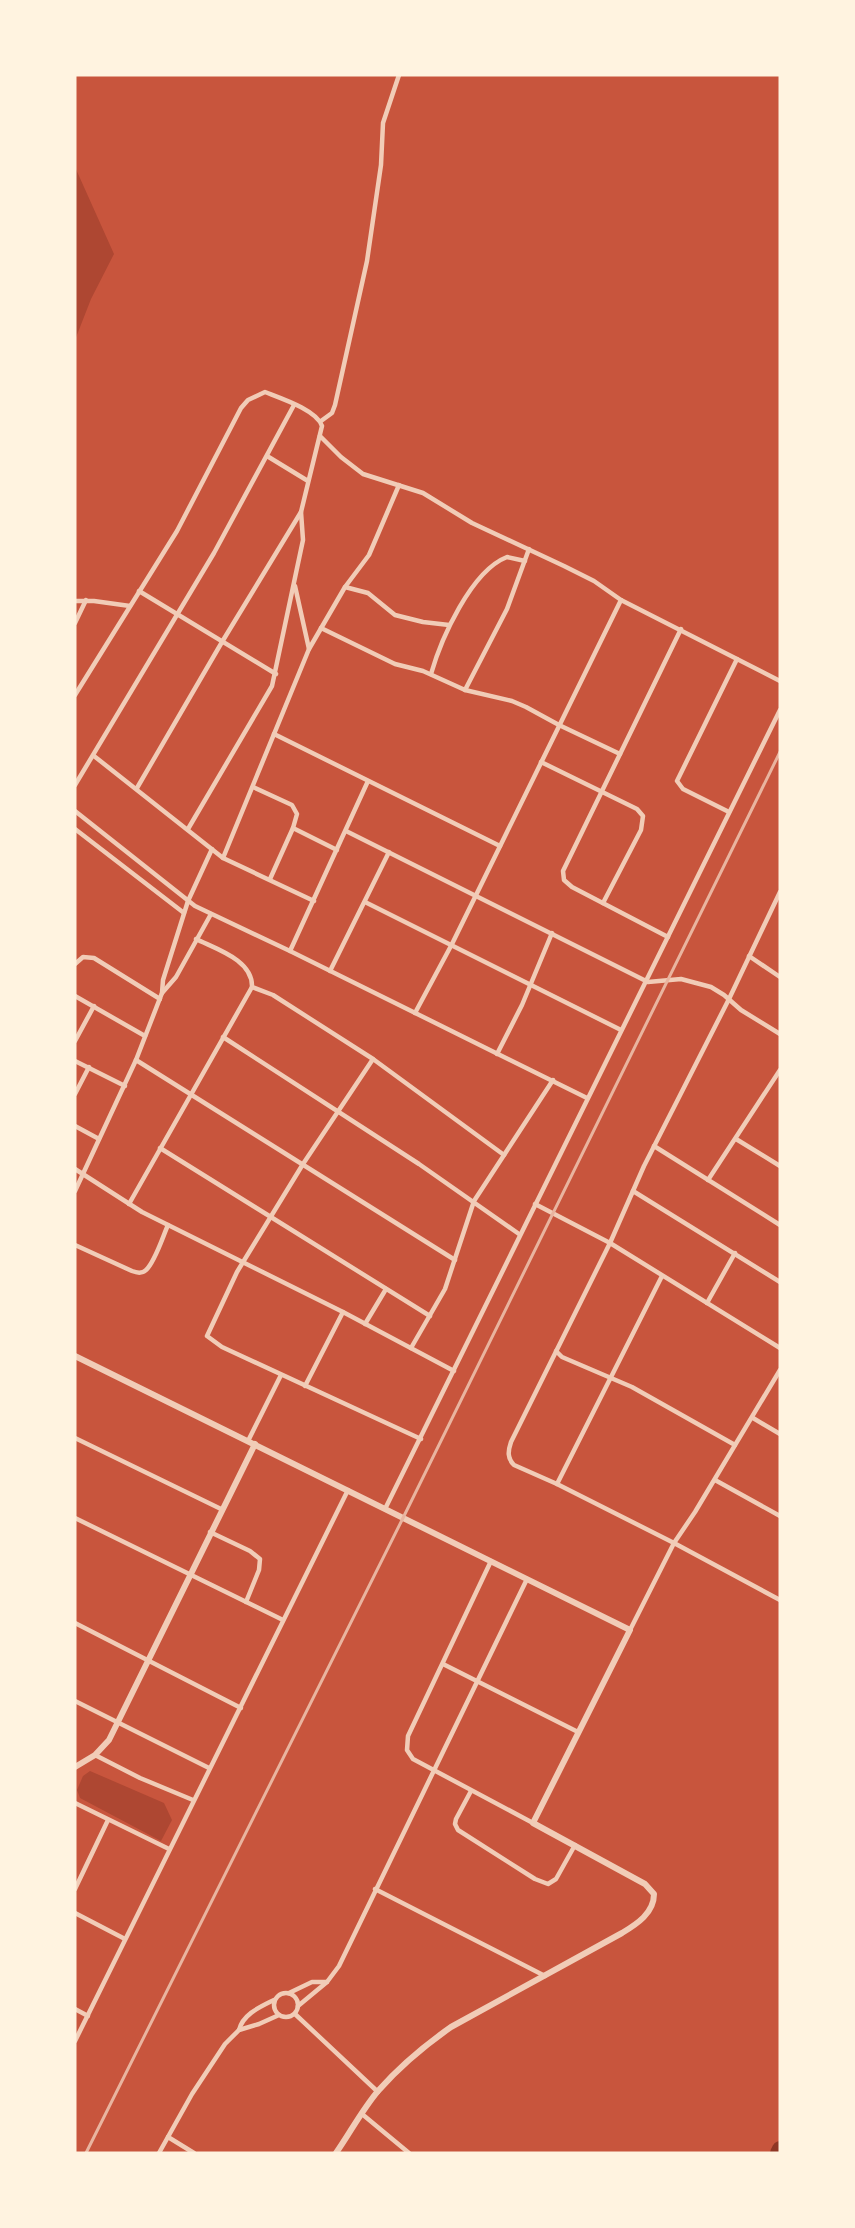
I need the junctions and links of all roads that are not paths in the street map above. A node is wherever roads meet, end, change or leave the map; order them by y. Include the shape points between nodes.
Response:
1 (399, 75) edge
2 (294, 405) junction
3 (321, 422) junction
4 (320, 436) junction
5 (267, 456) junction
6 (308, 481) junction
7 (399, 485) junction
8 (301, 512) junction
9 (529, 549) junction
10 (525, 561) junction
11 (294, 583) junction
12 (345, 587) junction
13 (139, 591) junction
14 (86, 600) junction
15 (621, 600) junction
16 (75, 601) edge
17 (130, 606) junction
18 (177, 615) junction
19 (75, 622) edge
20 (449, 625) junction
21 (321, 628) junction
22 (681, 629) junction
23 (222, 642) junction
24 (309, 650) junction
25 (737, 658) junction
26 (276, 674) junction
27 (431, 674) junction
28 (780, 681) edge
29 (465, 690) junction
30 (75, 695) edge
31 (780, 710) edge
32 (559, 725) junction
33 (274, 734) junction
34 (620, 754) junction
35 (94, 756) junction
36 (541, 762) junction
37 (368, 781) junction
38 (75, 784) edge
39 (254, 787) junction
40 (137, 788) junction
41 (603, 792) junction
42 (75, 811) edge
43 (729, 812) junction
44 (293, 828) junction
45 (75, 829) edge
46 (188, 830) junction
47 (346, 831) junction
48 (500, 846) junction
49 (212, 849) junction
50 (337, 850) junction
51 (389, 852) junction
52 (223, 858) junction
53 (270, 879) junction
54 (780, 892) edge
55 (476, 895) junction
56 (188, 901) junction
57 (314, 901) junction
58 (365, 902) junction
59 (603, 903) junction
60 (184, 913) junction
61 (211, 914) junction
62 (552, 933) junction
63 (668, 936) junction
64 (196, 939) junction
65 (452, 944) junction
66 (290, 951) junction
67 (749, 956) junction
68 (75, 964) edge
69 (330, 971) junction
70 (780, 977) edge
71 (646, 981) junction
72 (529, 984) junction
73 (252, 987) junction
74 (162, 993) junction
75 (75, 996) edge
76 (160, 999) junction
77 (729, 999) junction
78 (94, 1006) junction
79 (415, 1013) junction
80 (621, 1030) junction
81 (780, 1034) edge
82 (145, 1036) junction
83 (223, 1037) junction
84 (75, 1041) edge
85 (497, 1053) junction
86 (373, 1059) junction
87 (136, 1060) junction
88 (75, 1061) edge
89 (88, 1067) junction
90 (780, 1070) edge
91 (553, 1080) junction
92 (77, 1086) edge
93 (124, 1086) junction
94 (191, 1093) junction
95 (75, 1094) edge
96 (587, 1098) junction
97 (338, 1112) junction
98 (75, 1126) edge
99 (99, 1138) junction
100 (736, 1140) junction
101 (654, 1146) junction
102 (160, 1148) junction
103 (504, 1155) junction
104 (780, 1158) edge
105 (303, 1164) junction
106 (778, 1165) edge
107 (75, 1169) edge
108 (83, 1173) junction
109 (708, 1180) junction
110 (75, 1191) edge
111 (633, 1191) junction
112 (474, 1201) junction
113 (129, 1204) junction
114 (535, 1204) junction
115 (272, 1216) junction
116 (168, 1225) junction
117 (780, 1226) edge
118 (519, 1234) junction
119 (610, 1243) junction
120 (75, 1245) edge
121 (735, 1253) junction
122 (455, 1260) junction
123 (244, 1262) junction
124 (662, 1276) junction
125 (780, 1281) edge
126 (386, 1289) junction
127 (707, 1304) junction
128 (343, 1312) junction
129 (430, 1316) junction
130 (365, 1324) junction
131 (411, 1348) junction
132 (780, 1348) edge
133 (556, 1351) junction
134 (75, 1356) edge
135 (780, 1370) edge
136 (454, 1371) junction
137 (280, 1375) junction
138 (610, 1376) junction
139 (305, 1386) junction
140 (753, 1418) junction
141 (780, 1434) edge
142 (75, 1438) edge
143 (421, 1439) junction
144 (251, 1442) junction
145 (735, 1445) junction
146 (715, 1480) junction
147 (557, 1484) junction
148 (348, 1490) junction
149 (221, 1509) junction
150 (385, 1509) junction
151 (780, 1516) edge
152 (75, 1518) edge
153 (210, 1532) junction
154 (674, 1543) junction
155 (491, 1561) junction
156 (190, 1575) junction
157 (527, 1579) junction
158 (780, 1600) edge
159 (246, 1602) junction
160 (284, 1620) junction
161 (75, 1623) edge
162 (630, 1630) junction
163 (148, 1659) junction
164 (443, 1664) junction
165 (478, 1681) junction
166 (75, 1701) edge
167 (241, 1708) junction
168 (118, 1722) junction
169 (578, 1732) junction
170 (95, 1755) junction
171 (75, 1767) edge
172 (209, 1768) junction
173 (433, 1770) junction
174 (471, 1791) junction
175 (193, 1800) junction
176 (75, 1803) edge
177 (108, 1820) junction
178 (533, 1823) junction
179 (575, 1845) junction
180 (169, 1849) junction
181 (75, 1889) edge
182 (375, 1889) junction
183 (75, 1912) edge
184 (125, 1939) junction
185 (545, 1976) junction
186 (327, 1982) junction
187 (289, 1993) junction
188 (275, 2000) junction
189 (298, 2006) junction
190 (75, 2009) edge
191 (295, 2014) junction
192 (279, 2015) junction
193 (88, 2016) junction
194 (239, 2030) junction
195 (75, 2041) edge
196 (378, 2092) junction
197 (362, 2114) junction
198 (168, 2138) junction
199 (159, 2153) edge
200 (194, 2153) edge
201 (336, 2153) edge
202 (409, 2153) edge

1 - 3 street via 383,123 367,261 335,405
2 - 3 street via 314,414
2 - 5 street
2 - 13 street via 265,392 241,408 194,501
3 - 4 street
4 - 6 street
4 - 7 street via 363,474
5 - 6 street
5 - 18 street
6 - 8 street
7 - 9 street via 423,493 472,523
7 - 12 street via 369,555
8 - 11 street via 303,540
8 - 23 street
9 - 10 street
9 - 15 street via 594,581
10 - 20 street via 507,557 487,570
10 - 29 street via 507,609
11 - 24 street
11 - 26 street
12 - 20 street via 368,593 395,615
12 - 21 street
13 - 17 street
13 - 18 street
14 - 16 street
14 - 17 street
14 - 19 street
15 - 22 street
15 - 32 street
17 - 30 street
18 - 23 street
18 - 35 street
20 - 27 street
21 - 24 street
21 - 27 street via 395,664
22 - 25 street
22 - 34 street
23 - 26 street
23 - 40 street
24 - 33 street
25 - 28 street
25 - 43 street via 677,781 683,789
26 - 46 street via 261,707
27 - 29 street
29 - 32 street via 512,701
31 - 43 street
32 - 34 street
32 - 36 street
33 - 37 street
33 - 39 street
34 - 41 street
35 - 38 street
35 - 40 street
36 - 41 street
36 - 48 street
37 - 47 street
37 - 48 street
39 - 44 street via 292,805 297,814
39 - 52 street
40 - 46 street
41 - 59 street via 563,871 567,883
41 - 59 street via 644,816 641,830
42 - 56 street
43 - 63 street
44 - 50 street
44 - 53 street
45 - 60 street
46 - 49 street
47 - 50 street
47 - 51 street
48 - 55 street
49 - 52 street
49 - 56 street
50 - 57 street
51 - 55 street
51 - 58 street
52 - 53 street
53 - 57 street
54 - 67 street
55 - 62 street
55 - 65 street
56 - 60 street
56 - 61 street
57 - 66 street
58 - 65 street
58 - 69 street
59 - 63 street
60 - 74 street
61 - 64 street
61 - 66 street
62 - 71 street
62 - 72 street
63 - 71 street
64 - 73 street via 244,966
64 - 74 street via 172,984
65 - 72 street
65 - 79 street
66 - 69 street
67 - 70 street
67 - 77 street
68 - 76 street via 83,957 94,958
69 - 79 street
71 - 77 street via 681,979 711,987
71 - 80 street
72 - 80 street
72 - 85 street
73 - 83 street
73 - 86 street via 273,995
74 - 76 street
75 - 78 street
76 - 82 street
77 - 81 street
77 - 101 street
78 - 82 street
78 - 84 street
79 - 85 street
80 - 96 street
82 - 87 street
83 - 94 street
83 - 97 street
85 - 91 street
86 - 97 street
86 - 103 street
87 - 93 street
87 - 94 street
88 - 89 street
89 - 92 street
89 - 93 street
90 - 100 street
91 - 96 street
91 - 103 street
92 - 95 street
93 - 99 street
94 - 102 street
94 - 105 street
96 - 114 street
97 - 105 street
97 - 112 street
98 - 99 street
99 - 108 street
100 - 106 street
100 - 109 street
101 - 109 street
101 - 111 street
102 - 113 street
102 - 115 street
103 - 112 street
104 - 106 street
105 - 115 street
105 - 122 street
107 - 108 street
108 - 110 street
108 - 113 street
109 - 117 street
111 - 119 street
111 - 121 street
112 - 118 street
112 - 122 street
113 - 116 street
114 - 118 street
114 - 119 street
115 - 123 street
115 - 126 street
116 - 120 street via 151,1263 141,1273
116 - 123 street
118 - 136 street
119 - 124 street
119 - 133 street
121 - 125 street
121 - 127 street
122 - 129 street
123 - 128 street
123 - 137 street via 207,1336
124 - 127 street
124 - 138 street
126 - 129 street
126 - 130 street
127 - 132 street
128 - 130 street
128 - 139 street
129 - 131 street
130 - 131 street
131 - 136 street
133 - 138 street via 598,1374
133 - 147 street via 508,1452 514,1465
134 - 144 street
135 - 140 street
136 - 143 street
137 - 139 street
137 - 144 street
138 - 145 street
138 - 147 street
139 - 143 street
140 - 141 street
140 - 145 street
142 - 149 street
143 - 150 street
144 - 148 street
144 - 149 street
145 - 146 street
146 - 151 street
146 - 154 street
147 - 154 street
148 - 150 street
148 - 160 street
149 - 153 street
150 - 155 street
152 - 156 street
153 - 156 street
153 - 159 street via 260,1559
154 - 158 street
154 - 162 street
155 - 157 street
155 - 164 street
156 - 159 street
156 - 163 street
157 - 162 street
157 - 165 street
159 - 160 street
160 - 167 street
161 - 163 street
162 - 169 street
163 - 167 street
163 - 168 street
164 - 165 street
164 - 173 street via 406,1746 414,1759
165 - 169 street
165 - 173 street
166 - 168 street
167 - 172 street
168 - 170 street
168 - 172 street
169 - 178 street
170 - 171 street
170 - 175 street
172 - 175 street
173 - 174 street
173 - 182 street
174 - 178 street
174 - 179 street via 456,1819 458,1830 535,1879 548,1884 555,1879
175 - 180 street
176 - 177 street
177 - 180 street
177 - 181 street
178 - 179 street
179 - 185 street via 645,1884 654,1894 654,1901 634,1925
180 - 184 street
182 - 185 street
182 - 186 street via 339,1966
183 - 184 street
184 - 193 street
185 - 196 street via 444,2032 407,2061
186 - 187 street via 312,1982
186 - 189 street
187 - 188 street
187 - 189 street
188 - 192 street via 274,2008
188 - 194 street via 245,2018
189 - 191 street
190 - 193 street
191 - 192 street via 287,2018
191 - 196 street
192 - 194 street
193 - 195 street
194 - 198 street via 192,2094
196 - 197 street
197 - 201 street
197 - 202 street
198 - 199 street
198 - 200 street

